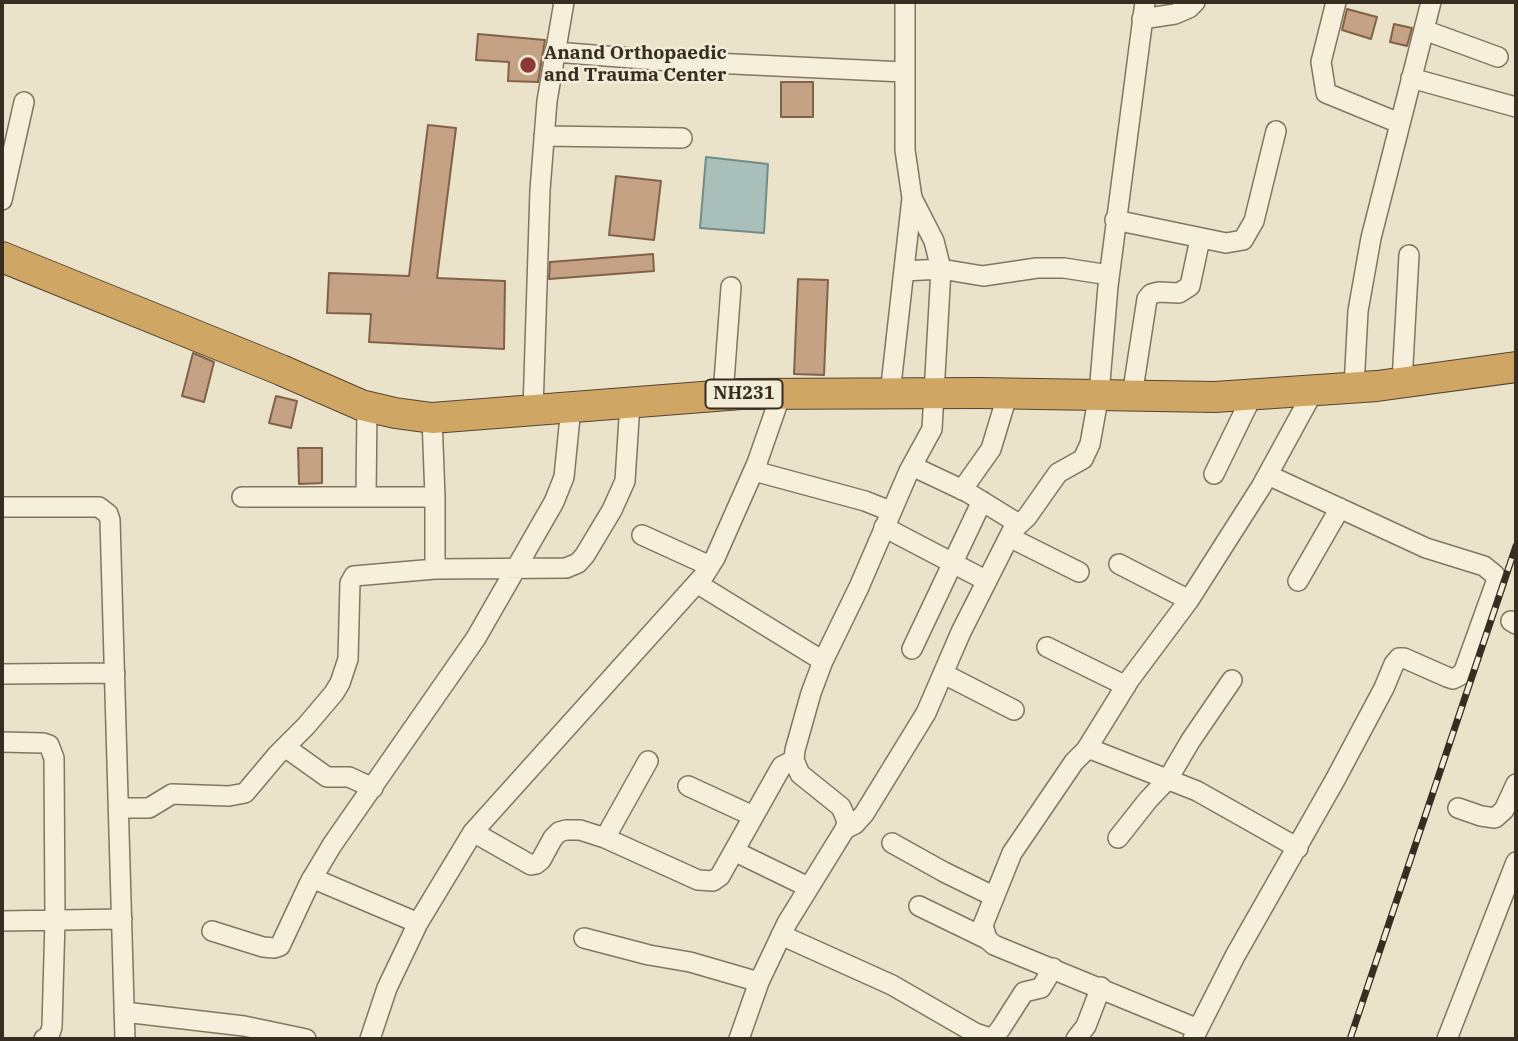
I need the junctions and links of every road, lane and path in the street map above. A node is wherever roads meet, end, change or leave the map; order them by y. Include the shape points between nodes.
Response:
1 (564, 2) edge
2 (905, 2) edge
3 (1195, 2) edge
4 (1336, 2) edge
5 (1431, 2) edge
6 (1144, 11) edge
7 (1424, 30) junction
8 (555, 52) junction
9 (1498, 57) dead end
10 (904, 72) junction
11 (1411, 78) junction
12 (24, 102) dead end
13 (1516, 107) edge
14 (1399, 123) junction
15 (1276, 131) dead end
16 (544, 136) junction
17 (682, 138) dead end
18 (912, 198) junction
19 (2, 200) edge
20 (1115, 220) junction
21 (1200, 239) junction
22 (1409, 255) dead end
23 (2, 257) edge
24 (941, 269) junction
25 (904, 271) junction
26 (1109, 275) junction
27 (731, 287) dead end
28 (1516, 367) edge
29 (1402, 382) junction
30 (1354, 387) junction
31 (1314, 390) junction
32 (934, 393) junction
33 (1008, 393) junction
34 (781, 394) junction
35 (890, 394) junction
36 (1099, 394) junction
37 (1253, 394) junction
38 (723, 395) junction
39 (1132, 396) junction
40 (629, 402) junction
41 (367, 407) junction
42 (571, 407) junction
43 (533, 410) junction
44 (432, 418) junction
45 (912, 466) junction
46 (754, 471) junction
47 (1214, 474) dead end
48 (1268, 475) junction
49 (962, 490) junction
50 (242, 497) dead end
51 (366, 497) junction
52 (435, 497) junction
53 (982, 501) junction
54 (2, 507) edge
55 (1340, 509) junction
56 (887, 519) junction
57 (1014, 530) junction
58 (642, 535) dead end
59 (952, 562) junction
60 (1119, 564) dead end
61 (710, 566) junction
62 (435, 569) junction
63 (514, 569) junction
64 (1079, 572) dead end
65 (987, 581) junction
66 (1298, 581) dead end
67 (698, 584) junction
68 (1189, 600) junction
69 (1047, 647) dead end
70 (912, 649) dead end
71 (823, 661) junction
72 (115, 673) junction
73 (2, 674) edge
74 (944, 674) junction
75 (1233, 680) dead end
76 (1126, 686) junction
77 (1014, 710) dead end
78 (2, 742) edge
79 (285, 747) junction
80 (1086, 750) junction
81 (794, 760) junction
82 (648, 761) dead end
83 (1168, 779) junction
84 (1516, 784) edge
85 (688, 786) dead end
86 (373, 788) junction
87 (1458, 807) dead end
88 (119, 808) junction
89 (753, 816) junction
90 (845, 829) junction
91 (473, 832) junction
92 (605, 838) junction
93 (1118, 838) dead end
94 (892, 843) dead end
95 (1298, 848) junction
96 (734, 851) junction
97 (1516, 862) edge
98 (312, 878) junction
99 (808, 887) junction
100 (993, 896) junction
101 (919, 906) dead end
102 (122, 919) junction
103 (55, 920) junction
104 (2, 921) edge
105 (418, 923) junction
106 (212, 930) dead end
107 (781, 935) junction
108 (584, 938) dead end
109 (987, 939) junction
110 (1053, 968) junction
111 (759, 982) junction
112 (1101, 987) junction
113 (124, 1012) junction
114 (1196, 1034) edge
115 (44, 1039) edge
116 (125, 1039) edge
117 (306, 1039) edge
118 (369, 1039) edge
119 (739, 1039) edge
120 (1076, 1039) edge
121 (1447, 1039) edge

1 - 8 street
2 - 10 street
3 - 6 street via 1175,14
4 - 14 street via 1321,62 1326,93
5 - 7 street
6 - 20 street
7 - 9 street
7 - 11 street
8 - 10 street
8 - 16 street
10 - 18 street via 905,150
11 - 13 street
11 - 14 street
12 - 19 street
14 - 30 street via 1358,311
15 - 21 street via 1248,234 1237,242
16 - 17 street
16 - 43 street
18 - 24 street via 934,241
18 - 25 street
20 - 21 street
20 - 26 street
21 - 39 street via 1190,286 1179,293 1151,294 1147,299
22 - 29 street
23 - 41 highway, NH231
24 - 25 street
24 - 26 street via 983,276 1037,268
24 - 32 street
25 - 35 street
26 - 36 street
27 - 38 street
28 - 29 highway, NH231
29 - 30 highway, NH231
30 - 31 highway, NH231
31 - 37 highway, NH231
31 - 48 street
32 - 33 highway, NH231
32 - 35 highway, NH231
32 - 45 street via 932,429
33 - 36 highway, NH231
33 - 49 street via 991,449
34 - 35 highway, NH231
34 - 38 highway, NH231
34 - 46 street
36 - 39 highway, NH231
36 - 57 street via 1083,459 1058,473
37 - 39 highway, NH231
37 - 47 street
38 - 40 highway, NH231
40 - 42 highway, NH231
40 - 63 street via 625,481 586,555 566,568
41 - 44 highway, NH231
41 - 51 street
42 - 43 highway, NH231
42 - 63 street via 562,483
43 - 44 highway, NH231
44 - 52 street
45 - 49 street
45 - 56 street
46 - 56 street via 866,501
46 - 61 street
48 - 55 street
48 - 68 street
49 - 53 street
50 - 51 street
51 - 52 street
52 - 62 street
53 - 57 street
53 - 59 street
54 - 72 street via 91,506 108,514
55 - 66 street
55 - 95 street via 1426,548 1485,566 1496,582 1459,676 1453,679 1404,658 1394,664
56 - 59 street
56 - 71 street
57 - 64 street
57 - 65 street
58 - 61 street
59 - 65 street
59 - 70 street
60 - 68 street
61 - 67 street
62 - 63 street
62 - 79 street via 360,574 351,579 344,674 334,693
63 - 86 street via 476,638
65 - 74 street
67 - 71 street
67 - 91 street
68 - 76 street
69 - 76 street
71 - 81 street
72 - 73 street
72 - 88 street
74 - 77 street
74 - 90 street via 926,713 864,814
75 - 83 street
76 - 80 street
78 - 103 street via 43,743 53,751
79 - 86 street via 327,777 349,776
79 - 88 street via 240,796 172,794 149,808
80 - 83 street
80 - 100 street via 1019,842
81 - 89 street via 779,771
81 - 90 street via 800,774 841,807
82 - 92 street
83 - 93 street
83 - 95 street
84 - 87 street via 1495,818
85 - 89 street
86 - 98 street
88 - 102 street
89 - 96 street
90 - 99 street
91 - 92 street via 531,865 541,860 553,838 566,830
91 - 105 street
92 - 96 street via 707,882 717,880
94 - 100 street
95 - 114 street
96 - 99 street
97 - 121 street
98 - 105 street
98 - 106 street via 280,946 262,947
99 - 107 street
100 - 109 street via 983,925
101 - 109 street
102 - 103 street
102 - 113 street
103 - 104 street
103 - 115 street via 52,1027
105 - 118 street
107 - 110 street via 892,985 990,1038 1024,992 1041,988
107 - 111 street
108 - 111 street
109 - 110 street
110 - 112 street
111 - 119 street
112 - 114 street
112 - 120 street
113 - 116 street
113 - 117 street via 244,1026

